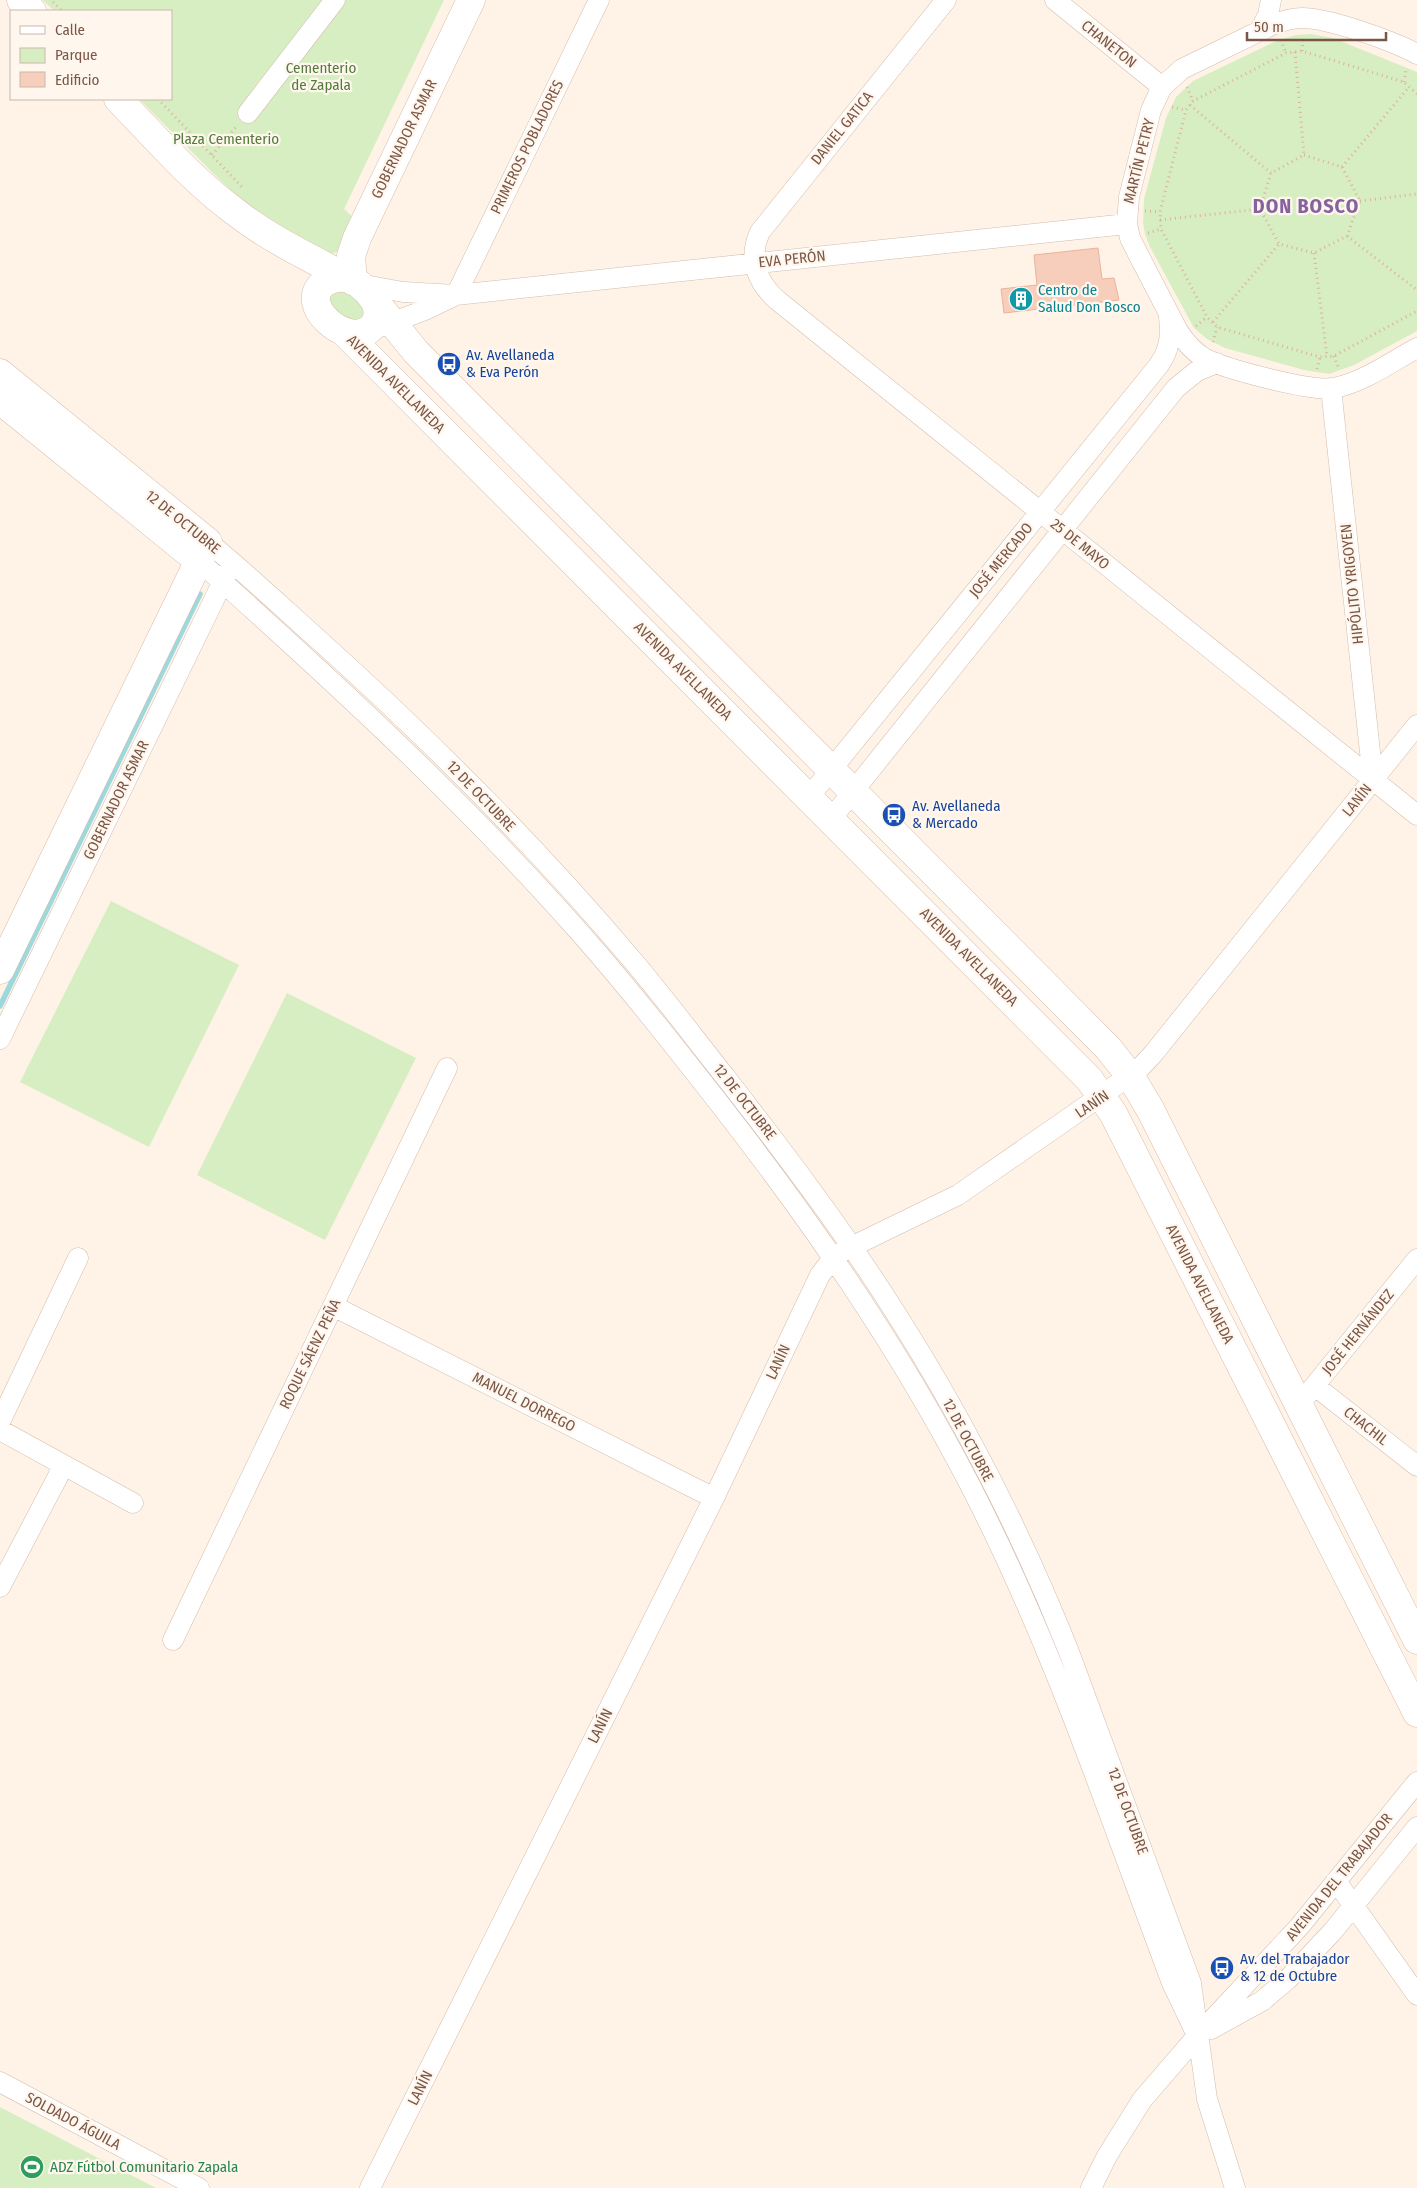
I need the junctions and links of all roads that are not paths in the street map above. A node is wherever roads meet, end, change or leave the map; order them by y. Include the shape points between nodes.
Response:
1 (20, 0) edge
2 (335, 0) edge
3 (471, 0) edge
4 (599, 0) edge
5 (946, 0) edge
6 (1056, 0) edge
7 (1271, 0) edge
8 (1301, 0) edge
9 (31, 10) edge
10 (1316, 19) junction
11 (1260, 30) junction
12 (1412, 60) edge
13 (1162, 87) junction
14 (119, 100) edge
15 (248, 113) road end
16 (1127, 224) junction
17 (754, 263) junction
18 (365, 294) junction
19 (456, 295) junction
20 (1169, 315) junction
21 (354, 332) junction
22 (1417, 348) edge
23 (1218, 363) junction
24 (0, 373) edge
25 (1336, 380) junction
26 (0, 400) edge
27 (1040, 512) junction
28 (1062, 530) junction
29 (203, 551) junction
30 (232, 562) junction
31 (222, 582) junction
32 (1417, 725) edge
33 (831, 769) junction
34 (1373, 780) junction
35 (853, 791) junction
36 (808, 797) junction
37 (1417, 816) edge
38 (831, 819) junction
39 (2, 961) edge
40 (0, 1039) edge
41 (447, 1068) dead end
42 (1130, 1077) junction
43 (1102, 1096) junction
44 (851, 1246) junction
45 (78, 1258) dead end
46 (834, 1258) junction
47 (1417, 1259) edge
48 (334, 1306) junction
49 (1307, 1396) junction
50 (0, 1422) edge
51 (1269, 1422) junction
52 (0, 1430) edge
53 (64, 1465) junction
54 (1417, 1466) edge
55 (714, 1498) junction
56 (133, 1503) dead end
57 (0, 1587) edge
58 (174, 1640) dead end
59 (1417, 1640) edge
60 (1417, 1713) edge
61 (1417, 1782) edge
62 (1417, 1827) edge
63 (1336, 1881) junction
64 (1354, 1905) junction
65 (1417, 1995) edge
66 (1198, 2035) junction
67 (0, 2082) edge
68 (199, 2188) edge
69 (370, 2188) edge
70 (1091, 2188) edge
71 (1235, 2188) edge

1 - 9 street
2 - 15 street
3 - 18 street, GOBERNADOR ASMAR via 357,238 351,256
4 - 19 street, PRIMEROS POBLADORES
5 - 17 street, DANIEL GATICA via 763,228 756,241
6 - 13 street, CHANETON
7 - 11 street
8 - 10 street
10 - 11 street, MARTÍN PETRY via 1286,20
10 - 12 street, MARTÍN PETRY via 1402,47
11 - 13 street, MARTÍN PETRY via 1193,62
13 - 16 street, MARTÍN PETRY via 1151,110 1129,197
14 - 18 street via 200,182 234,211
16 - 17 street, EVA PERÓN
16 - 20 street, MARTÍN PETRY via 1138,254
17 - 19 street, EVA PERÓN
17 - 27 street, 25 DE MAYO via 763,286 776,300
18 - 19 street, EVA PERÓN
18 - 19 street, EVA PERÓN via 425,310
18 - 21 street, AVENIDA AVELLANEDA via 378,316 371,329
18 - 21 street, AVENIDA AVELLANEDA via 339,277 321,285 316,296 316,304 324,316
18 - 33 street via 423,359
20 - 23 street, MARTÍN PETRY via 1185,342 1205,358
20 - 27 street, JOSÉ MERCADO via 1170,341 1164,358
21 - 36 street, AVENIDA AVELLANEDA
22 - 25 street, MARTÍN PETRY via 1359,379
23 - 25 street, MARTÍN PETRY via 1304,387
23 - 28 street, JOSÉ MERCADO via 1197,371 1176,388
24 - 29 street, 12 DE OCTUBRE
25 - 34 street, HIPÓLITO YRIGOYEN
26 - 29 street, 12 DE OCTUBRE
27 - 28 street, 25 DE MAYO
27 - 33 street, JOSÉ MERCADO
28 - 34 street, 25 DE MAYO
28 - 35 street, JOSÉ MERCADO
29 - 30 street, 12 DE OCTUBRE
29 - 31 street, 12 DE OCTUBRE
29 - 39 street, GOBERNADOR ASMAR
30 - 31 street, GOBERNADOR ASMAR
30 - 44 street, 12 DE OCTUBRE via 424,737 576,896 666,1000 782,1150
31 - 40 street, GOBERNADOR ASMAR
31 - 46 street, 12 DE OCTUBRE via 405,749 574,926 647,1012 783,1186
32 - 34 street, LANÍN
33 - 35 street
33 - 36 street, JOSÉ MERCADO
34 - 37 street, 25 DE MAYO
34 - 42 street, LANÍN via 1153,1054
35 - 38 street, JOSÉ MERCADO
35 - 42 street via 1096,1035
36 - 38 street, AVENIDA AVELLANEDA
38 - 43 street, AVENIDA AVELLANEDA via 1074,1062
41 - 48 street, ROQUE SÁENZ PEÑA
42 - 43 street, LANÍN
42 - 49 street
43 - 44 street, LANÍN via 954,1198
43 - 51 street, AVENIDA AVELLANEDA
44 - 46 street, LANÍN
44 - 66 street, 12 DE OCTUBRE via 901,1321 954,1412 1046,1598 1191,1983
45 - 50 street
46 - 55 street, LANÍN via 815,1283
46 - 66 street, 12 DE OCTUBRE via 922,1398 1018,1583 1052,1663 1172,1983
47 - 49 street, JOSÉ HERNÁNDEZ
48 - 55 street, MANUEL DORREGO
48 - 58 street, ROQUE SÁENZ PEÑA
49 - 51 street, JOSÉ HERNÁNDEZ via 1300,1421 1292,1429 1277,1429
49 - 54 street, CHACHIL
49 - 59 street
51 - 60 street, AVENIDA AVELLANEDA
52 - 53 street
53 - 56 street
53 - 57 street
55 - 69 street, LANÍN
61 - 63 street, AVENIDA DEL TRABAJADOR
62 - 64 street, AVENIDA DEL TRABAJADOR
63 - 64 street
63 - 66 street, AVENIDA DEL TRABAJADOR via 1285,1942
64 - 65 street
64 - 66 street, AVENIDA DEL TRABAJADOR via 1312,1955 1275,1990 1248,2010
66 - 70 street, AVENIDA DEL TRABAJADOR via 1130,2118
66 - 71 street, 12 DE OCTUBRE via 1210,2112
67 - 68 street, SOLDADO ÁGUILA

